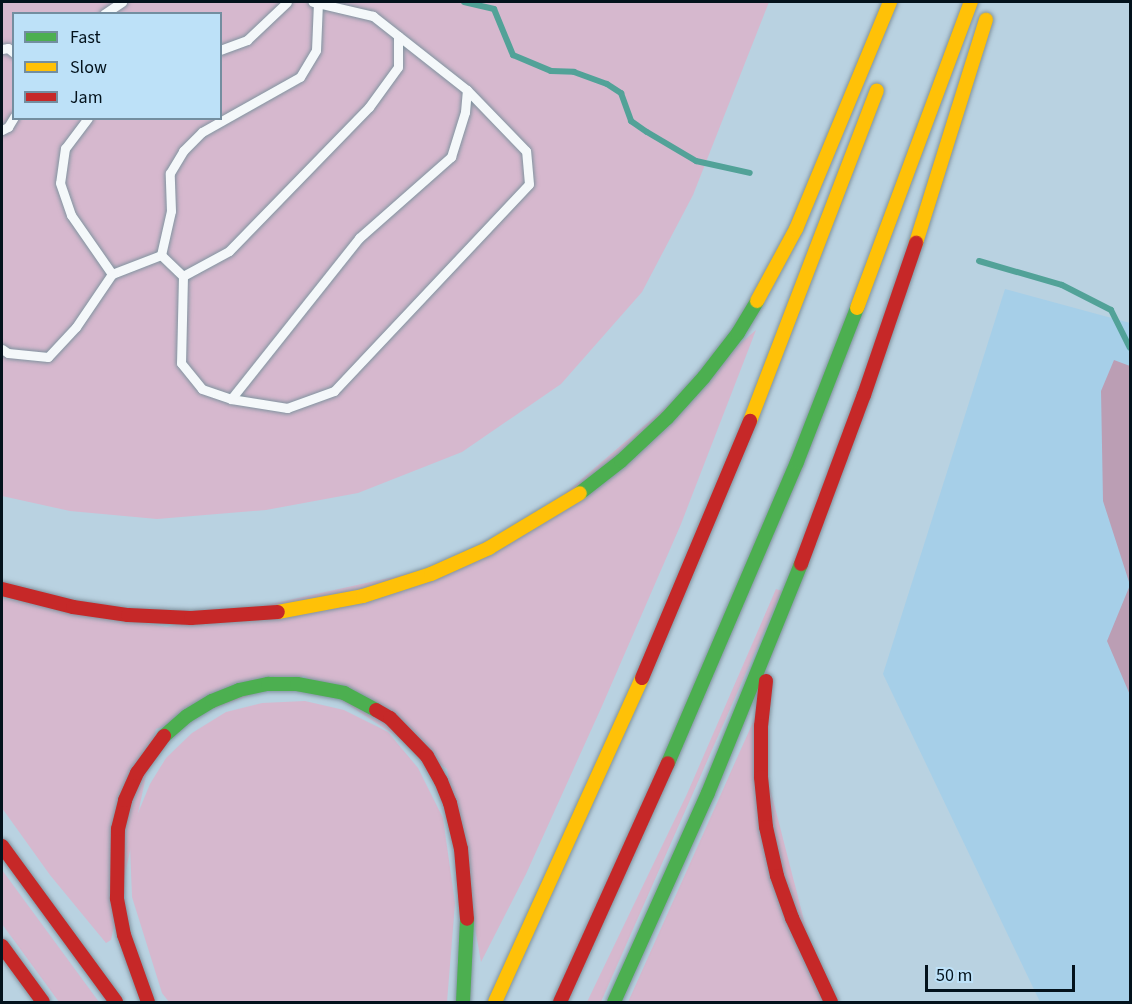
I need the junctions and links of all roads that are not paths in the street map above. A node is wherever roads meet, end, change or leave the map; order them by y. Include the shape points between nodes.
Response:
1 (122, 2) edge
2 (287, 2) edge
3 (316, 2) edge
4 (890, 2) edge
5 (971, 2) edge
6 (991, 2) edge
7 (107, 12) edge
8 (398, 36) junction
9 (222, 49) edge
10 (880, 82) dead end
11 (467, 90) junction
12 (86, 120) edge
13 (161, 255) junction
14 (112, 274) junction
15 (183, 276) junction
16 (2, 349) edge
17 (231, 399) junction
18 (2, 589) edge
19 (790, 594) junction
20 (2, 846) edge
21 (2, 946) edge
22 (43, 1002) edge
23 (116, 1002) edge
24 (148, 1002) edge
25 (463, 1002) edge
26 (495, 1002) edge
27 (560, 1002) edge
28 (614, 1002) edge
29 (831, 1002) edge

1 - 7 lane
2 - 9 lane via 247,40
3 - 8 lane via 373,16
3 - 13 lane via 316,50 300,76 202,132 183,151 170,173 171,212
4 - 18 highway via 796,229 738,333 667,418 621,461 557,508 489,548 431,574 309,608 246,616 128,615 73,607
5 - 27 highway via 797,462 706,678
6 - 19 highway via 917,241
8 - 11 lane
8 - 15 lane via 398,67 369,107 229,251
10 - 26 highway via 798,300 671,613
11 - 17 lane via 465,112 451,157 359,238
11 - 17 lane via 526,151 530,184 334,391 287,408
12 - 14 lane via 64,148 60,183 71,215
13 - 14 lane
13 - 15 lane
14 - 16 lane via 76,327 48,357
15 - 17 lane via 181,363 202,389
19 - 28 highway via 708,793
19 - 29 highway via 766,682 761,726 766,827 792,918
20 - 23 highway
21 - 22 highway
24 - 25 highway via 124,935 117,898 118,829 125,800 137,773 165,735 187,716 239,690 268,684 297,684 344,693 390,718 427,756 450,803 461,849 468,934

